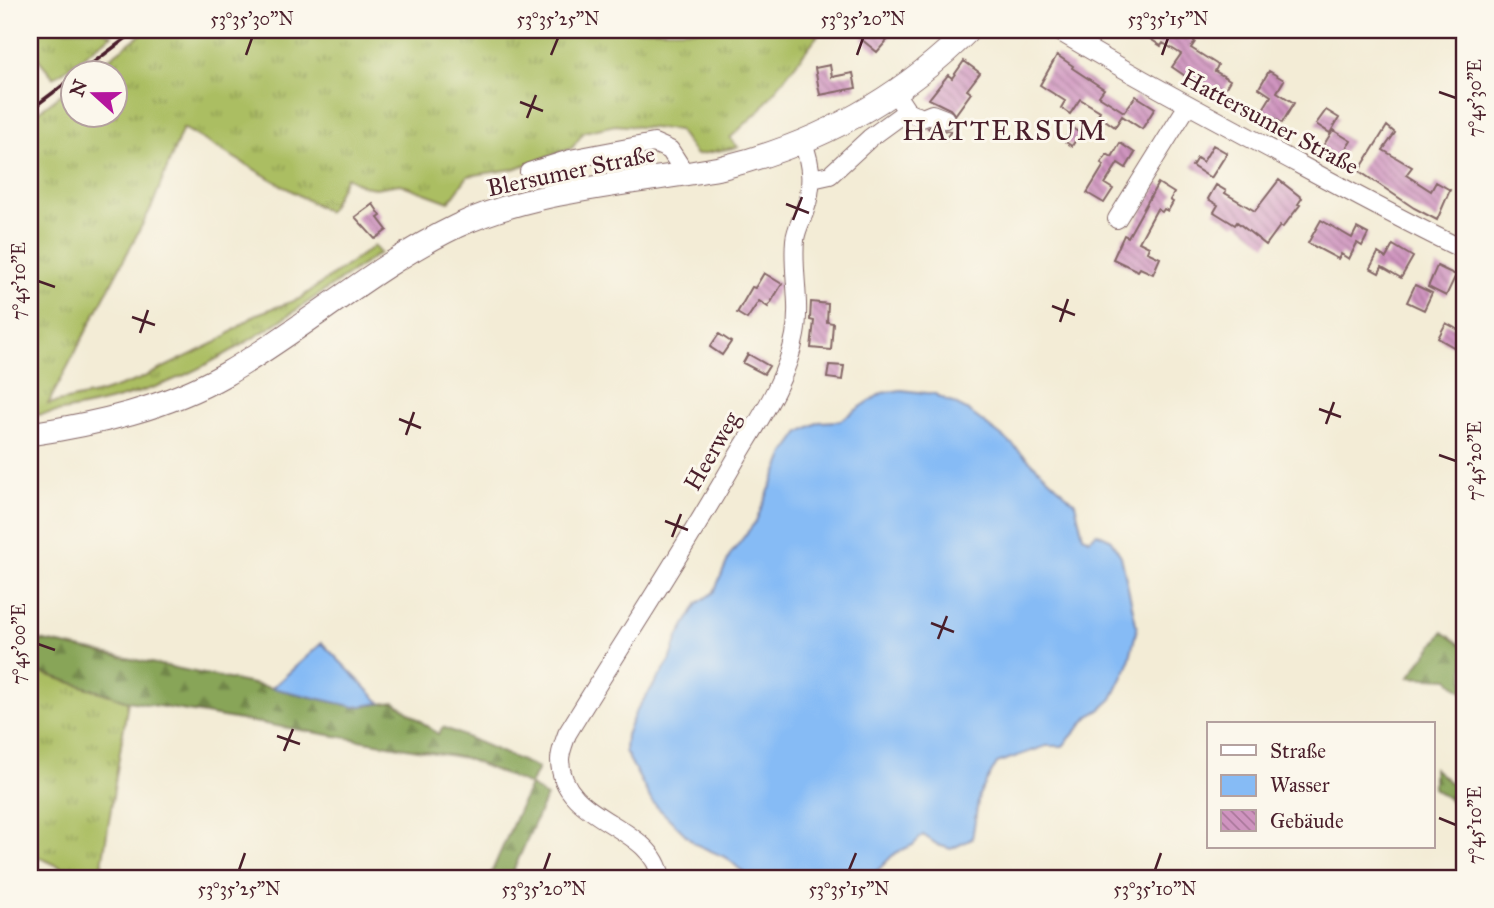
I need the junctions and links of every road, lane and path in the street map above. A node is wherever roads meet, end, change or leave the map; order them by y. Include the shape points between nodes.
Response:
1 (969, 30) edge
2 (1057, 30) edge
3 (901, 102) junction
4 (1188, 104) junction
5 (945, 119) dead end
6 (803, 143) junction
7 (570, 159) junction
8 (529, 172) dead end
9 (682, 175) junction
10 (812, 179) junction
11 (570, 193) junction
12 (1117, 219) dead end
13 (1464, 250) edge
14 (30, 434) edge
15 (662, 878) edge

1 - 3 main road, Blersumer Straße
2 - 4 street, Hattersumer Straße
3 - 5 street via 922,118 932,114
3 - 6 main road, Blersumer Straße via 865,112
3 - 10 street via 830,175
4 - 12 street
4 - 13 street, Hattersumer Straße
6 - 9 main road, Blersumer Straße via 750,161
6 - 10 street, Heerweg
7 - 8 street
7 - 9 street via 654,143 670,150
7 - 11 street
9 - 11 main road, Blersumer Straße
10 - 15 street, Heerweg via 795,235 795,335 783,373 710,504 567,734 560,758 569,791 652,854
11 - 14 main road, Blersumer Straße via 478,217 416,247 225,374 189,392 126,415

